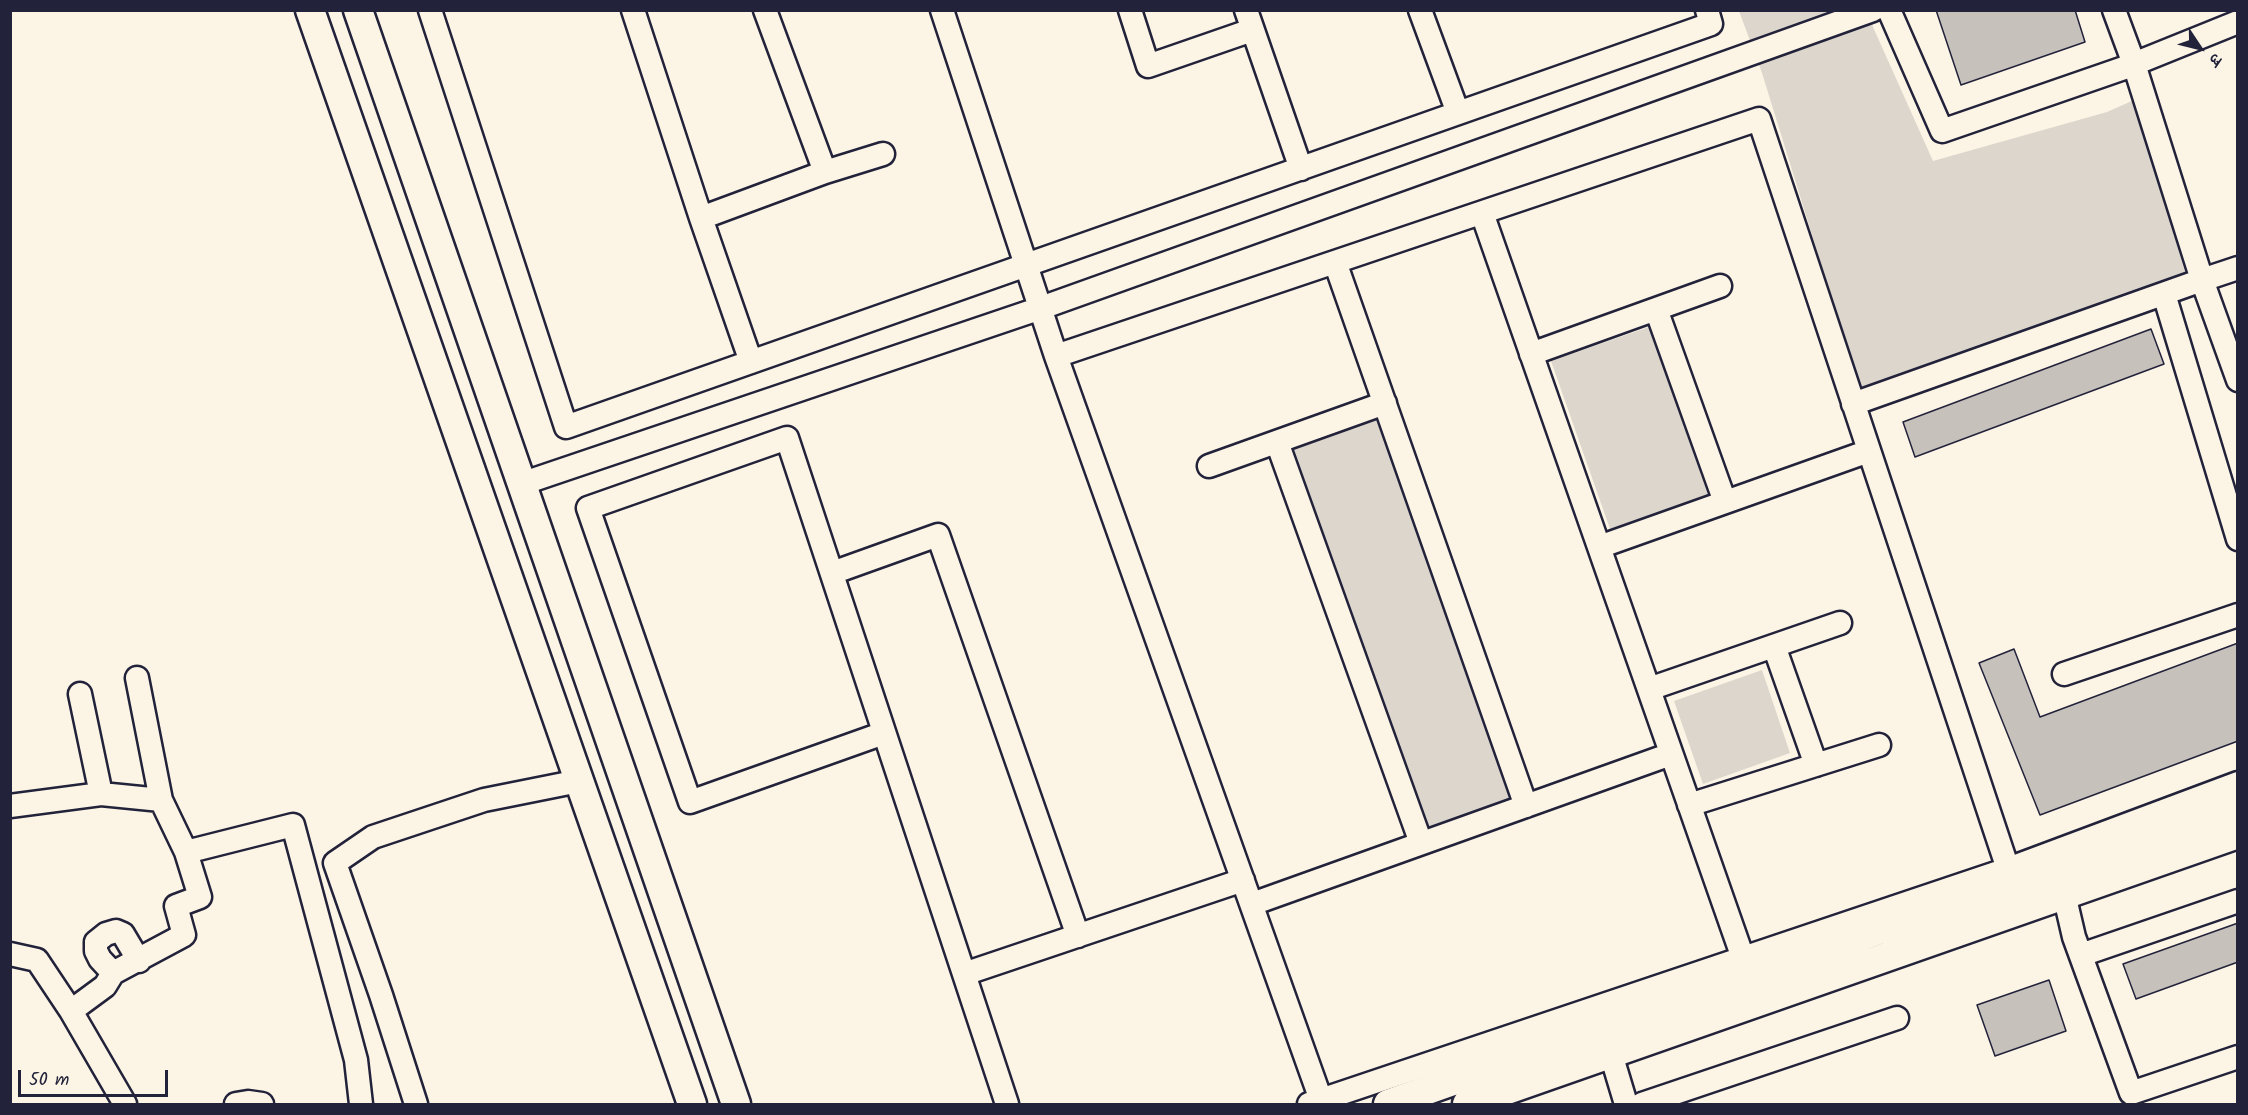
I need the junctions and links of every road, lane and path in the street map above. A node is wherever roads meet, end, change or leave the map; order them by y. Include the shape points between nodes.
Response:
1 (310, 10) edge
2 (358, 10) edge
3 (430, 10) edge
4 (633, 10) edge
5 (765, 10) edge
6 (942, 10) edge
7 (1130, 10) edge
8 (1420, 10) edge
9 (1707, 10) edge
10 (1873, 10) edge
11 (1889, 10) edge
12 (2114, 10) edge
13 (1249, 20) edge
14 (2238, 22) edge
15 (2134, 64) junction
16 (1458, 113) junction
17 (884, 154) dead end
18 (1301, 169) junction
19 (825, 172) junction
20 (1482, 213) junction
21 (701, 218) junction
22 (1335, 262) junction
23 (1026, 265) junction
24 (2238, 268) edge
25 (2202, 280) junction
26 (1720, 286) dead end
27 (2164, 294) junction
28 (1041, 308) junction
29 (1656, 309) junction
30 (1531, 354) junction
31 (1056, 356) junction
32 (751, 362) junction
33 (2238, 380) edge
34 (1385, 403) junction
35 (1853, 404) junction
36 (1277, 442) junction
37 (1869, 451) junction
38 (1209, 466) dead end
39 (521, 484) junction
40 (1725, 502) junction
41 (2238, 539) edge
42 (1599, 547) junction
43 (832, 573) junction
44 (2238, 615) edge
45 (1840, 623) dead end
46 (1774, 646) junction
47 (2064, 674) dead end
48 (137, 678) dead end
49 (1649, 689) junction
50 (80, 694) dead end
51 (884, 733) junction
52 (1879, 745) dead end
53 (1671, 754) junction
54 (1816, 765) junction
55 (579, 781) junction
56 (2238, 783) edge
57 (100, 794) junction
58 (161, 800) junction
59 (1689, 805) junction
60 (10, 806) edge
61 (1526, 806) junction
62 (2238, 806) edge
63 (2238, 834) edge
64 (1421, 843) junction
65 (186, 852) junction
66 (302, 859) junction
67 (335, 863) junction
68 (2008, 869) junction
69 (1243, 880) junction
70 (2064, 894) junction
71 (2238, 901) edge
72 (1252, 904) junction
73 (1078, 936) junction
74 (10, 954) edge
75 (2081, 955) junction
76 (1743, 958) junction
77 (139, 961) junction
78 (113, 973) junction
79 (964, 974) junction
80 (70, 1011) junction
81 (1897, 1018) dead end
82 (1611, 1054) junction
83 (2238, 1057) edge
84 (1315, 1102) edge
85 (125, 1104) edge
86 (236, 1104) edge
87 (262, 1104) edge
88 (362, 1104) edge
89 (416, 1104) edge
90 (692, 1104) edge
91 (736, 1104) edge
92 (1007, 1104) edge
93 (1388, 1104) edge
94 (1467, 1104) edge
95 (1626, 1104) edge
96 (1642, 1104) edge

1 - 55 street
2 - 39 street
3 - 32 street via 566,427
4 - 21 street
5 - 19 street
6 - 23 street
7 - 13 street via 1148,66
8 - 16 street
9 - 16 street via 1712,24
10 - 28 street
11 - 15 street via 1942,131
12 - 15 street
13 - 18 street
14 - 15 street
15 - 25 street
16 - 18 street
17 - 19 street
18 - 23 street
19 - 21 street
20 - 22 street
20 - 30 street
20 - 35 street via 1759,119
21 - 32 street
22 - 31 street
22 - 34 street
23 - 28 street
23 - 32 street
24 - 25 street
25 - 27 street
25 - 33 street
26 - 29 street
27 - 35 street
27 - 41 street
28 - 31 street
28 - 39 street
29 - 30 street
29 - 40 street
30 - 42 street
31 - 69 street
34 - 36 street
34 - 61 street
35 - 37 street
36 - 38 street
36 - 64 street
37 - 40 street
37 - 68 street
39 - 91 street
40 - 42 street
42 - 49 street
43 - 51 street
43 - 51 street via 787,438 588,508 690,802
43 - 73 street via 938,536
44 - 47 street
45 - 46 street
46 - 49 street
46 - 54 street
48 - 58 street
49 - 53 street
50 - 57 street
51 - 79 street
52 - 54 street
53 - 59 street
53 - 61 street
54 - 59 street
55 - 67 street via 484,800 373,837
55 - 90 street
56 - 68 street
57 - 58 street
57 - 60 street
58 - 65 street
59 - 76 street
61 - 64 street
62 - 93 street
63 - 70 street
64 - 72 street
65 - 66 street via 293,825
65 - 77 street via 200,897 176,906 184,935
66 - 67 street via 322,858
66 - 88 street via 356,1060
67 - 89 street
68 - 76 street
69 - 72 street
69 - 73 street
70 - 75 street
70 - 82 street
71 - 75 street
72 - 84 street
73 - 79 street
74 - 80 street via 37,960
75 - 83 street via 2131,1093
76 - 84 street
77 - 78 street
77 - 78 street via 123,934 106,934 96,942 96,951
78 - 80 street via 105,986
79 - 92 street
80 - 85 street
81 - 96 street
82 - 94 street
82 - 95 street
86 - 87 street

